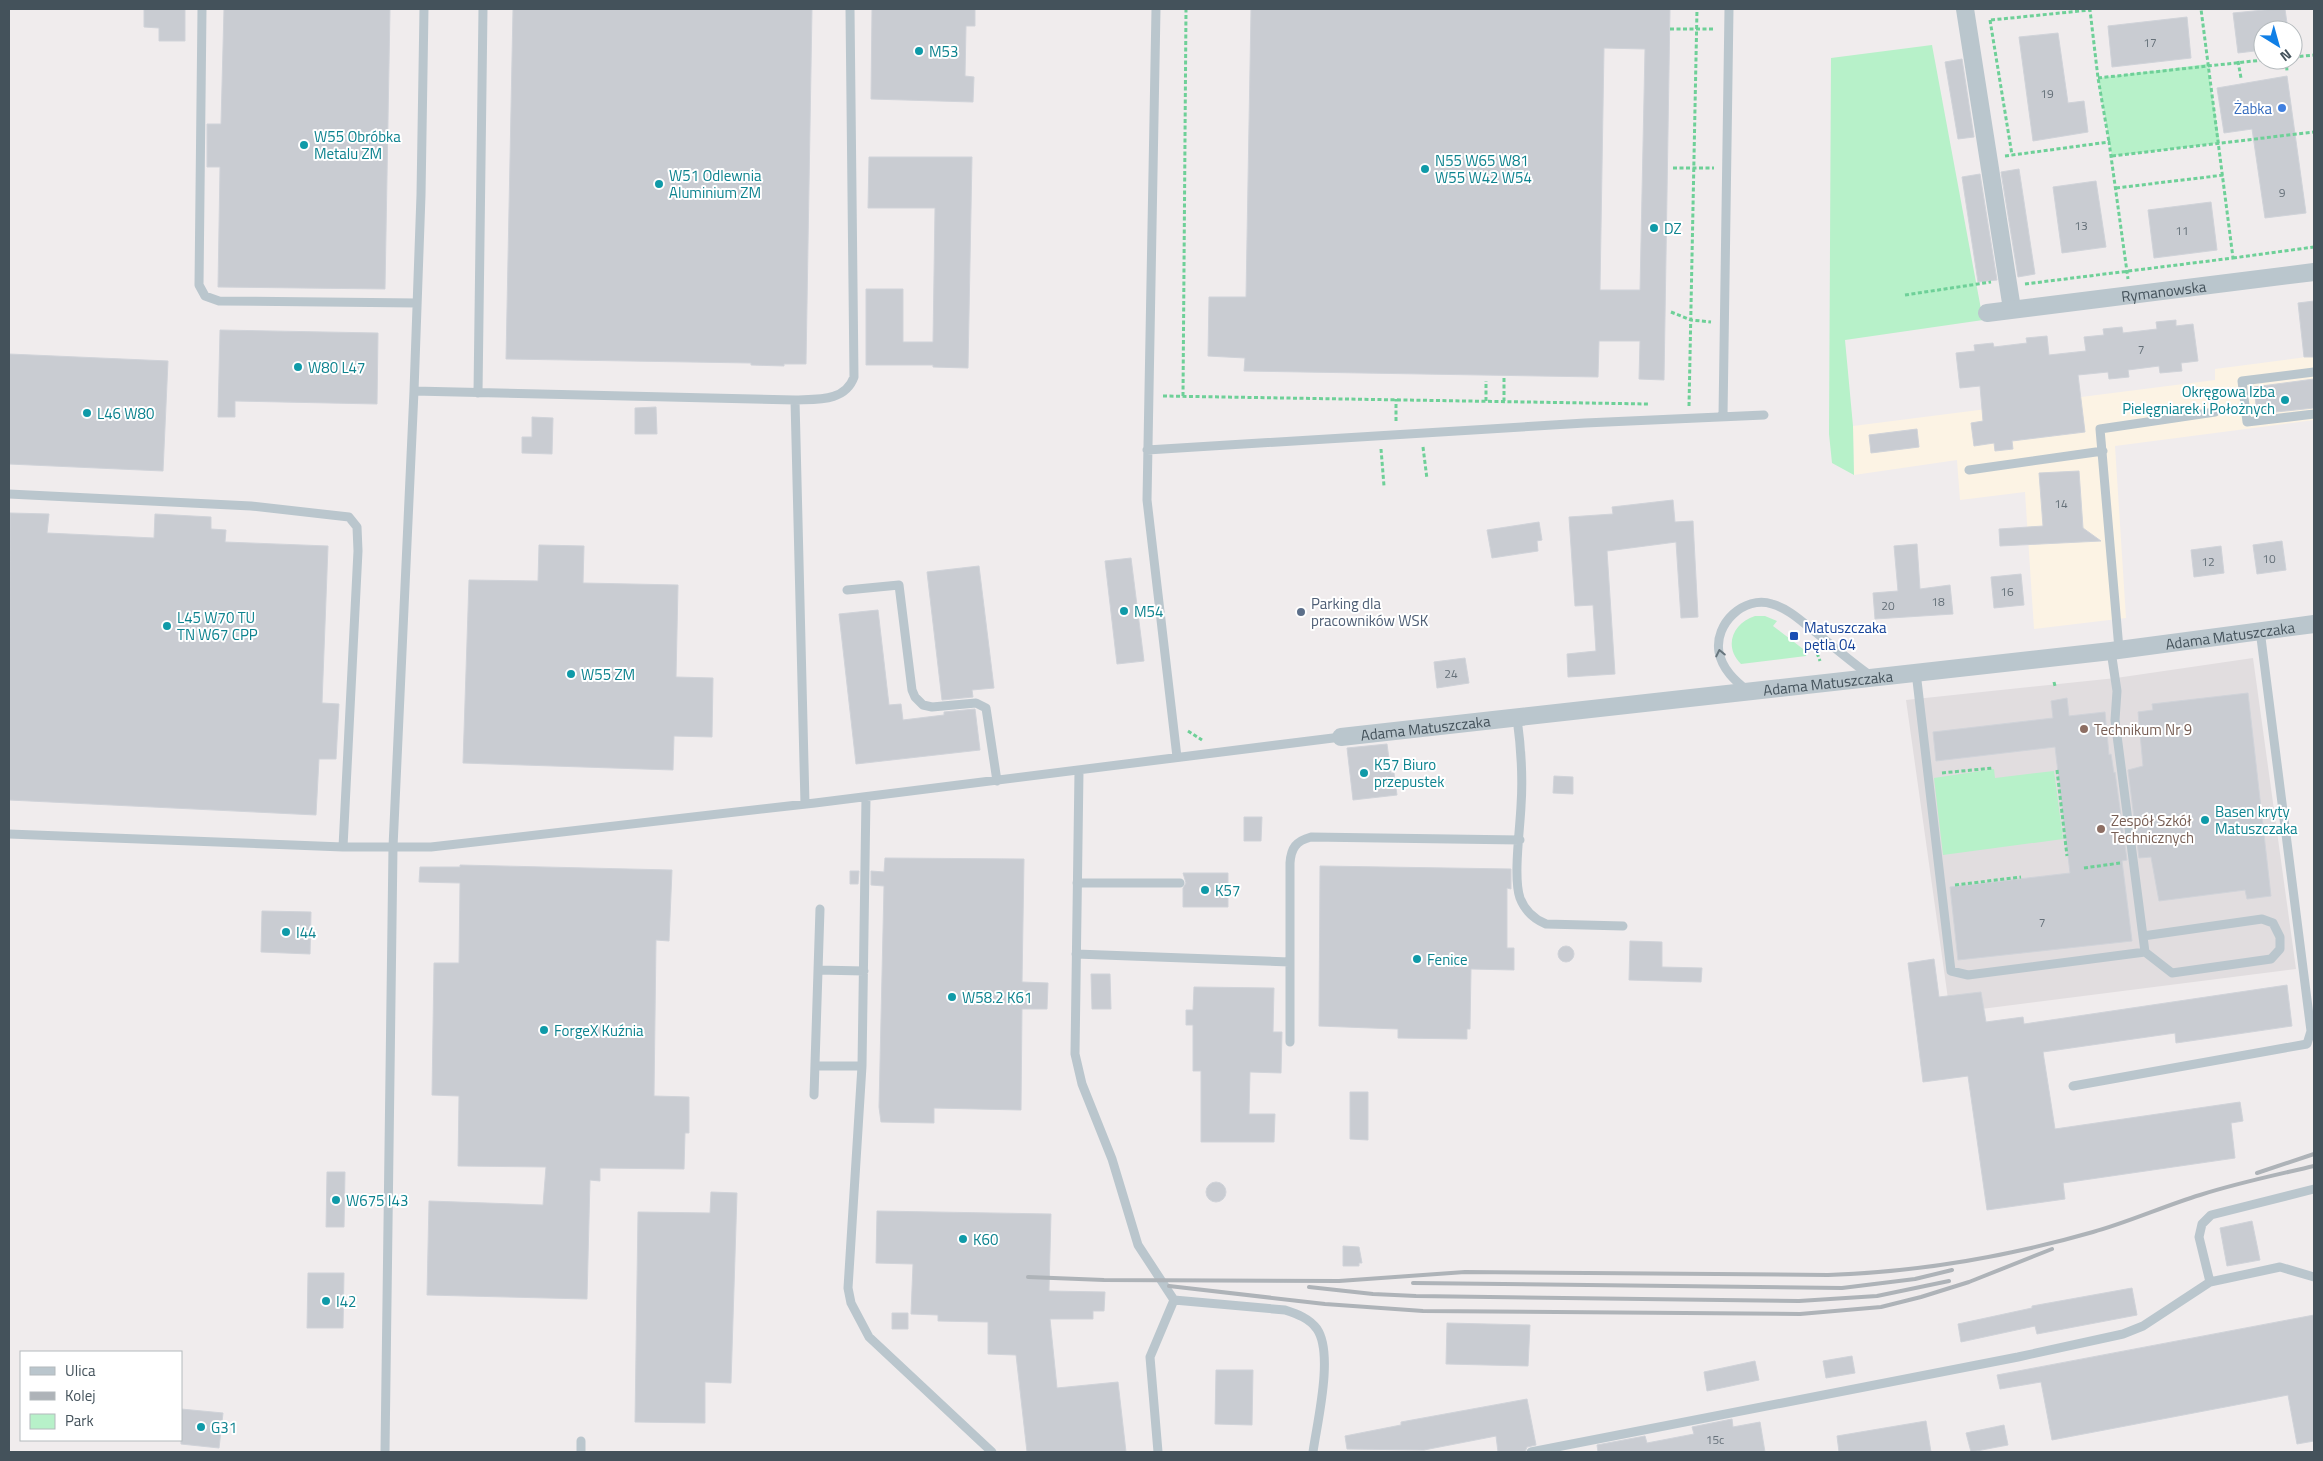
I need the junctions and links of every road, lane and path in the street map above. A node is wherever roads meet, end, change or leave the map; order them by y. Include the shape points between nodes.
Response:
1 (202, 9) edge
2 (424, 9) edge
3 (484, 9) edge
4 (850, 9) edge
5 (1156, 9) edge
6 (1186, 9) edge
7 (1697, 9) edge
8 (1729, 9) edge
9 (2090, 9) edge
10 (2096, 9) edge
11 (2201, 9) edge
12 (1966, 16) edge
13 (1991, 20) junction
14 (1670, 29) dead end
15 (1696, 29) junction
16 (1729, 30) junction
17 (2253, 60) edge
18 (2238, 61) junction
19 (2207, 64) junction
20 (2098, 78) junction
21 (2241, 78) dead end
22 (2314, 132) edge
23 (2109, 142) junction
24 (2220, 143) junction
25 (2012, 155) junction
26 (2112, 156) junction
27 (1989, 158) junction
28 (1673, 168) dead end
29 (1694, 168) junction
30 (1727, 168) junction
31 (2224, 175) junction
32 (2116, 188) junction
33 (2314, 247) edge
34 (2233, 258) junction
35 (2127, 272) junction
36 (2314, 272) edge
37 (2130, 295) junction
38 (417, 303) junction
39 (2012, 309) junction
40 (1671, 312) dead end
41 (1987, 313) dead end
42 (1691, 320) junction
43 (1724, 323) junction
44 (2314, 372) edge
45 (1504, 378) dead end
46 (1486, 381) dead end
47 (414, 391) junction
48 (478, 393) junction
49 (1183, 396) junction
50 (795, 400) junction
51 (1486, 401) junction
52 (1504, 401) junction
53 (1160, 404) dead end
54 (1650, 404) dead end
55 (1679, 405) dead end
56 (1689, 405) junction
57 (1695, 405) dead end
58 (2215, 412) dead end
59 (2314, 414) edge
60 (1764, 415) dead end
61 (1723, 416) junction
62 (1692, 418) junction
63 (1423, 446) dead end
64 (1147, 450) junction
65 (2103, 451) junction
66 (1969, 470) dead end
67 (1427, 479) dead end
68 (9, 494) edge
69 (847, 590) dead end
70 (2314, 624) edge
71 (2260, 630) junction
72 (2115, 650) junction
73 (1916, 672) junction
74 (1872, 677) junction
75 (1748, 692) junction
76 (1517, 718) junction
77 (1186, 728) dead end
78 (1340, 737) joint
79 (1210, 741) dead end
80 (1177, 758) junction
81 (1994, 768) dead end
82 (2057, 770) dead end
83 (1079, 771) junction
84 (1937, 774) dead end
85 (997, 781) junction
86 (866, 797) junction
87 (805, 804) junction
88 (9, 834) edge
89 (1520, 840) junction
90 (344, 847) junction
91 (393, 847) junction
92 (2067, 856) dead end
93 (2133, 862) junction
94 (2084, 868) dead end
95 (2021, 877) dead end
96 (1077, 883) junction
97 (1180, 883) dead end
98 (1941, 887) junction
99 (820, 909) dead end
100 (1623, 926) dead end
101 (2143, 936) junction
102 (2145, 952) junction
103 (1076, 954) junction
104 (1289, 962) junction
105 (818, 970) junction
106 (864, 971) junction
107 (1290, 1042) dead end
108 (815, 1066) junction
109 (862, 1066) junction
110 (2073, 1086) dead end
111 (814, 1095) dead end
112 (2314, 1189) edge
113 (2314, 1277) edge
114 (2210, 1282) junction
115 (1174, 1300) junction
116 (581, 1441) dead end
117 (385, 1452) edge
118 (581, 1452) edge
119 (992, 1452) edge
120 (1158, 1452) edge
121 (1313, 1452) edge
122 (1531, 1452) edge

1 - 38 lane via 198,285 205,296 219,302
2 - 38 lane
3 - 48 lane
4 - 50 lane via 854,377 851,386 840,394 827,399
5 - 64 lane
6 - 49 path
7 - 15 path
8 - 16 lane
9 - 10 path
9 - 13 path
9 - 20 path
11 - 19 path
12 - 13 path
12 - 27 street
13 - 25 path
14 - 15 path
15 - 16 path
15 - 29 path
16 - 30 lane
17 - 18 path
18 - 19 path
18 - 21 path
19 - 20 path
19 - 24 path
20 - 23 path
22 - 24 path
23 - 25 path
23 - 26 path
24 - 26 path
24 - 31 path
25 - 27 path
26 - 32 path
27 - 39 street
28 - 29 path
29 - 30 path
29 - 42 path
30 - 43 lane
31 - 32 path
31 - 34 path
32 - 35 path
33 - 34 path
34 - 35 path
35 - 37 path
36 - 37 street, Rymanowska
37 - 39 street, Rymanowska
38 - 47 lane
39 - 41 street, Rymanowska
40 - 42 path
42 - 43 path
42 - 56 path
43 - 61 lane
44 - 59 lane via 2242,381 2247,422
45 - 52 path
46 - 51 path
47 - 48 lane
47 - 91 lane
48 - 50 lane
49 - 51 path
49 - 53 path via 1160,396
50 - 87 lane
51 - 52 path
52 - 54 path
55 - 56 path
56 - 57 path
56 - 62 path
58 - 65 lane via 2100,429
60 - 61 lane
61 - 62 lane
62 - 64 lane
63 - 67 path
64 - 80 lane via 1147,500
65 - 66 lane
65 - 72 lane
68 - 90 lane via 251,506 349,517 356,527 358,551
69 - 85 lane via 899,585 915,697 923,705 932,707 976,703 986,708
70 - 71 street, Adama Matuszczaka
71 - 72 street, Adama Matuszczaka
71 - 110 lane via 2310,1031 2307,1044
72 - 73 street, Adama Matuszczaka
72 - 93 lane via 2115,720
73 - 74 street, Adama Matuszczaka
73 - 98 lane
74 - 75 street, Adama Matuszczaka
75 -> 74 lane via 1722,662 1718,643 1724,624 1731,616 1748,605 1760,602 1787,611
75 - 76 street, Adama Matuszczaka
76 - 78 street, Adama Matuszczaka
76 - 89 lane via 1521,755
77 - 79 path via 1198,739
78 - 80 lane
80 - 83 lane
81 - 84 path
82 - 92 path
83 - 85 lane
83 - 96 lane
85 - 86 lane
86 - 87 lane
86 - 106 lane
87 - 91 lane via 458,844
88 - 90 lane
89 - 100 lane via 1518,888 1524,907 1537,920 1557,926
89 - 104 lane via 1311,837 1302,840 1291,853
90 - 91 lane
91 - 117 lane
93 - 94 path
93 - 101 lane
95 - 98 path
96 - 97 lane
96 - 103 lane
98 - 102 lane via 1951,971 1968,975
99 - 105 lane
101 - 102 lane
101 - 102 lane via 2262,919 2273,923 2280,937 2280,949 2271,959 2172,973
103 - 104 lane
103 - 115 lane via 1077,1068 1112,1159 1138,1245
104 - 107 lane
105 - 106 lane
105 - 108 lane
106 - 109 lane
108 - 109 lane
108 - 111 lane
109 - 119 lane via 848,1288 852,1303 869,1337
112 - 114 lane via 2211,1215 2202,1224 2199,1237
113 - 114 lane via 2280,1267
114 - 122 lane via 2144,1326 2123,1334
115 - 120 lane via 1150,1357
115 - 121 lane via 1285,1310 1300,1315 1317,1330 1322,1340 1325,1365
116 - 118 lane

